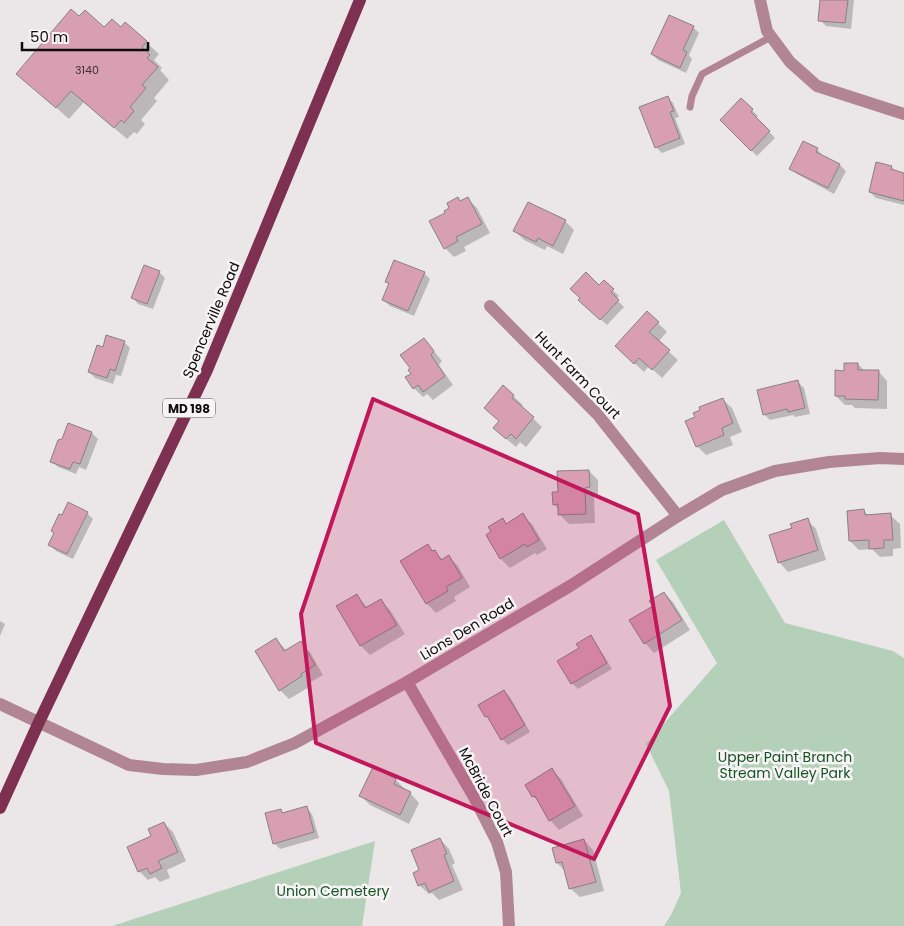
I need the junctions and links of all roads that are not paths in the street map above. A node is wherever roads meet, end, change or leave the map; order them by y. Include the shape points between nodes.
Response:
1 (360, 0) edge
2 (760, 0) edge
3 (771, 37) junction
4 (690, 107) dead end
5 (904, 114) edge
6 (490, 306) dead end
7 (904, 459) edge
8 (678, 516) junction
9 (407, 682) junction
10 (0, 704) edge
11 (39, 722) junction
12 (0, 808) edge
13 (509, 926) edge

1 - 11 main road, Spencerville Road / MD 198 via 207,370
2 - 3 street
3 - 4 lane via 702,74
3 - 5 street via 790,62 817,86
6 - 8 street, Hunt Farm Court via 598,415
7 - 8 street, Lions Den Road via 829,462 775,471 722,490
8 - 9 street, Lions Den Road via 570,586
9 - 11 street, Lions Den Road via 295,743 247,762 196,770 129,764
9 - 13 street, McBride Court via 497,842 506,872
10 - 11 street, Lions Den Road
11 - 12 main road, Spencerville Road / MD 198

